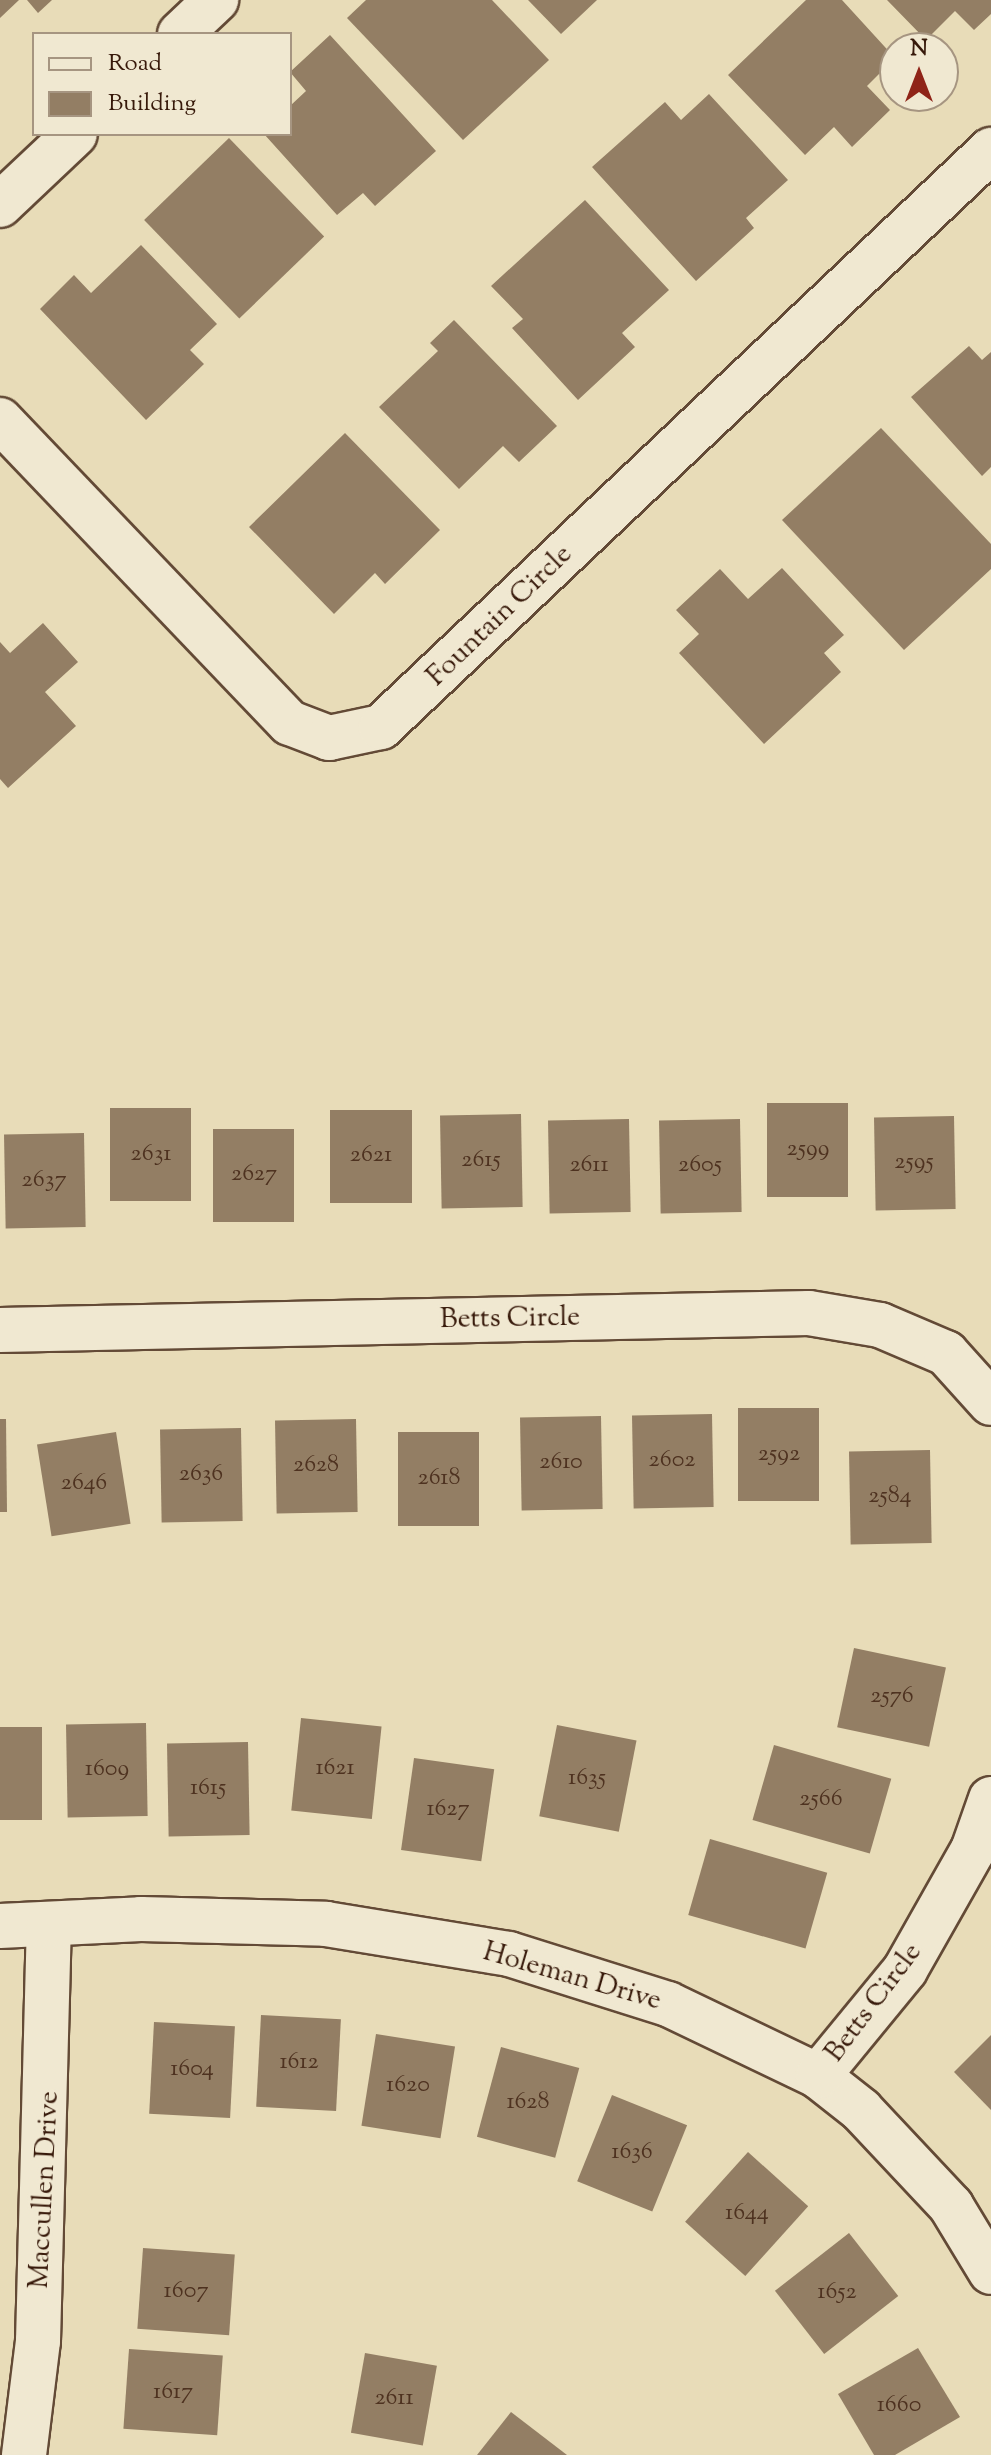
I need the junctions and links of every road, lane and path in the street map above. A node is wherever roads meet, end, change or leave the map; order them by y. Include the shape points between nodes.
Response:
1 (216, 0) edge
2 (182, 32) edge
3 (73, 136) edge
4 (991, 150) edge
5 (0, 205) edge
6 (0, 420) edge
7 (0, 1330) edge
8 (991, 1403) edge
9 (991, 1799) edge
10 (49, 1925) junction
11 (0, 1926) edge
12 (818, 2076) junction
13 (991, 2272) edge
14 (24, 2455) edge

1 - 2 street
3 - 5 street
4 - 6 street, Fountain Circle via 381,727 329,738 290,723
7 - 8 street, Betts Circle via 809,1313 880,1325 946,1353
9 - 12 street, Betts Circle via 973,1850 905,1970
10 - 11 street, Holeman Drive
10 - 12 street, Holeman Drive via 141,1919 326,1924 509,1954 668,2004
10 - 14 street, Maccullen Drive via 38,2341
12 - 13 street, Holeman Drive via 866,2114 951,2206

